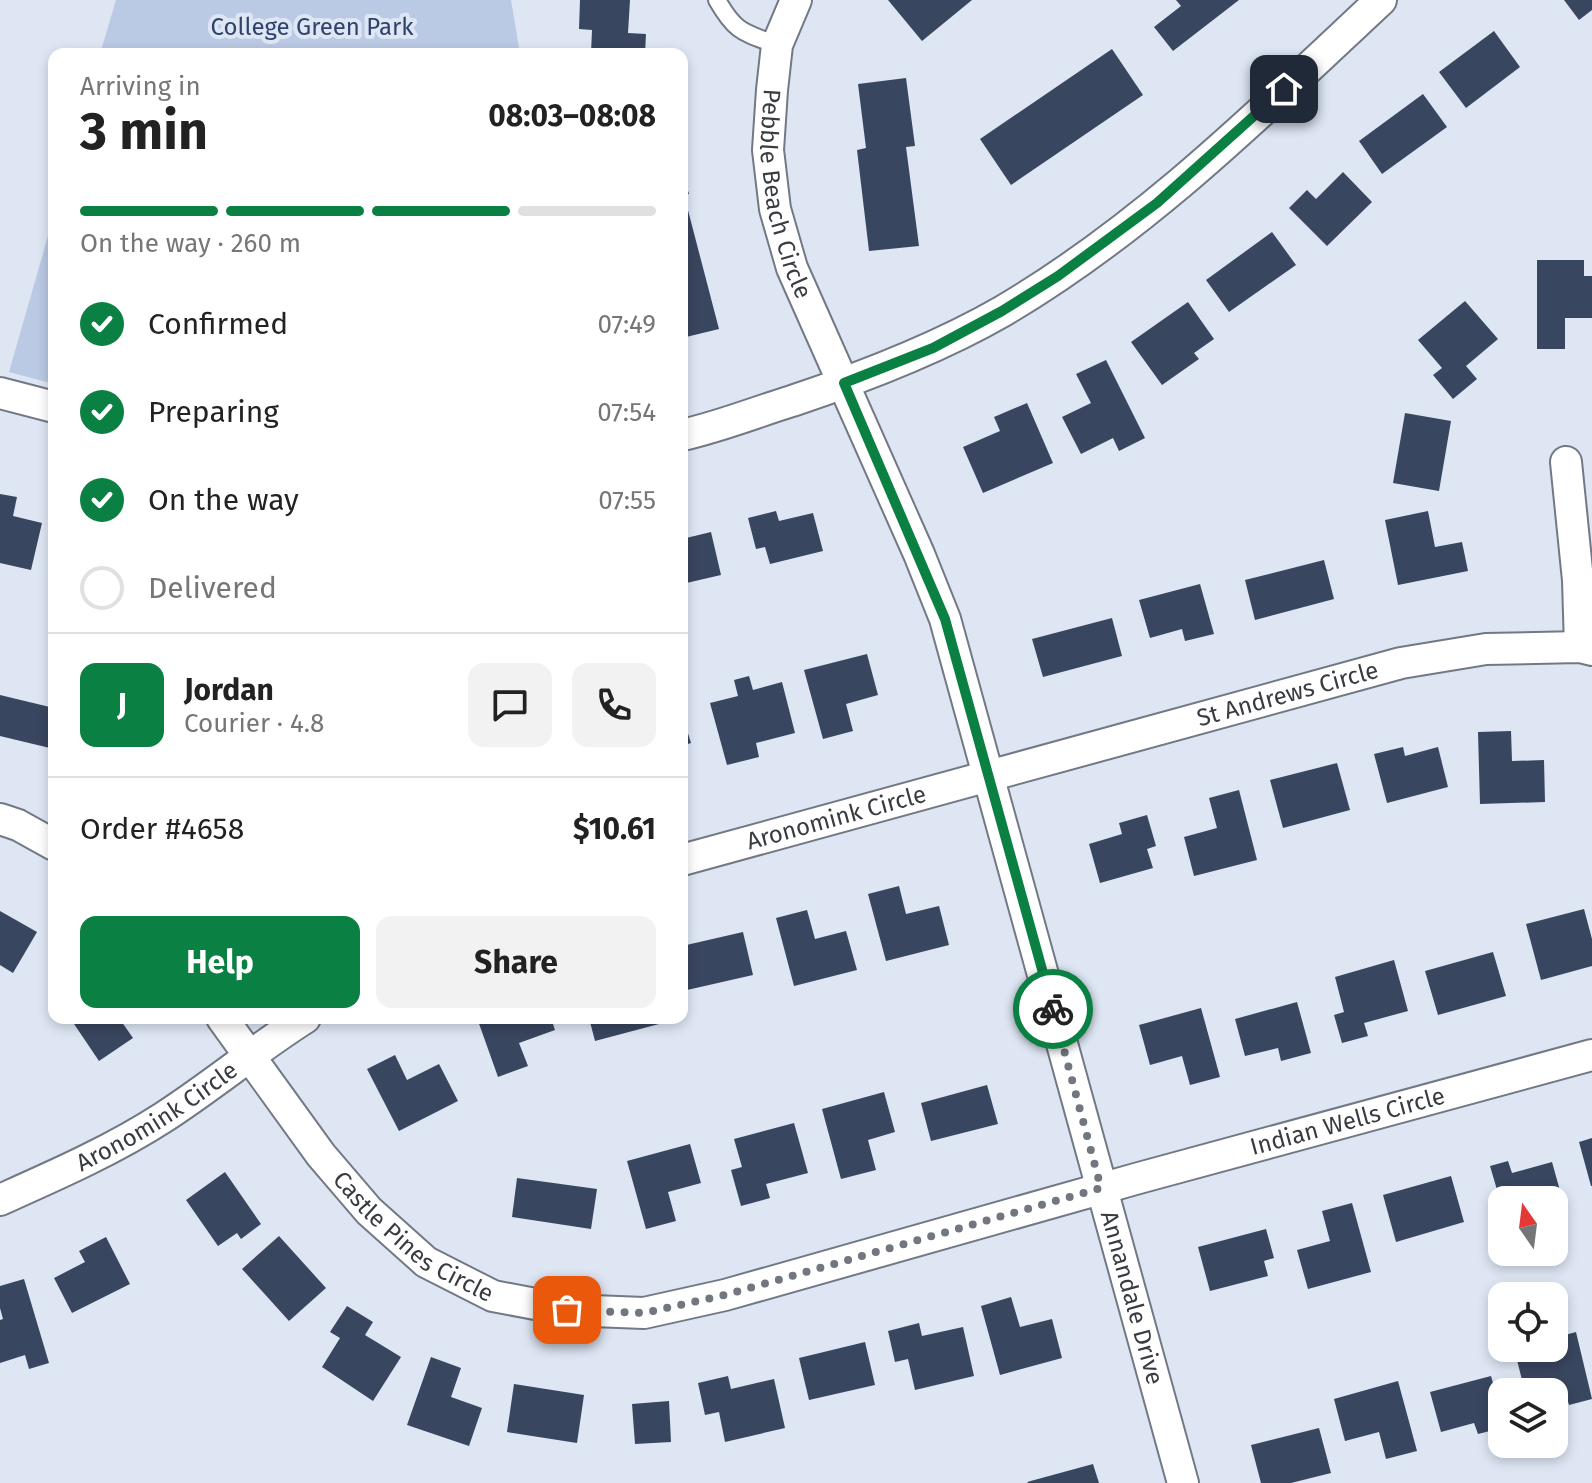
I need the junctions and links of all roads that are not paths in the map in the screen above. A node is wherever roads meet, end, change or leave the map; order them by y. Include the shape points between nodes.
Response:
1 (717, 0) edge
2 (796, 0) edge
3 (1381, 0) edge
4 (777, 45) junction
5 (844, 383) junction
6 (0, 393) edge
7 (48, 405) edge
8 (688, 433) edge
9 (1566, 462) dead end
10 (1586, 649) edge
11 (989, 775) junction
12 (0, 819) edge
13 (48, 842) edge
14 (688, 858) edge
15 (226, 1024) edge
16 (296, 1024) edge
17 (249, 1054) junction
18 (1592, 1055) edge
19 (1101, 1188) junction
20 (0, 1200) edge
21 (1183, 1483) edge

1 - 4 lane via 741,32
2 - 4 street, Pebble Beach Circle
3 - 5 street via 1157,203 1058,276 933,348
4 - 5 street, Pebble Beach Circle via 768,150 775,209 792,268
5 - 8 street
5 - 11 street, Annandale Drive via 945,619
6 - 7 street
9 - 10 street
10 - 11 street, St Andrews Circle via 1486,649 1401,663
11 - 14 street, Aronomink Circle
11 - 19 street, Annandale Drive
12 - 13 street
15 - 17 street, Castle Pines Circle
16 - 17 street, Aronomink Circle
17 - 19 street, Castle Pines Circle via 321,1155 369,1211 426,1262 493,1296 567,1310 644,1313 725,1295
17 - 20 street, Aronomink Circle via 165,1117
18 - 19 street, Indian Wells Circle
19 - 21 street, Annandale Drive

